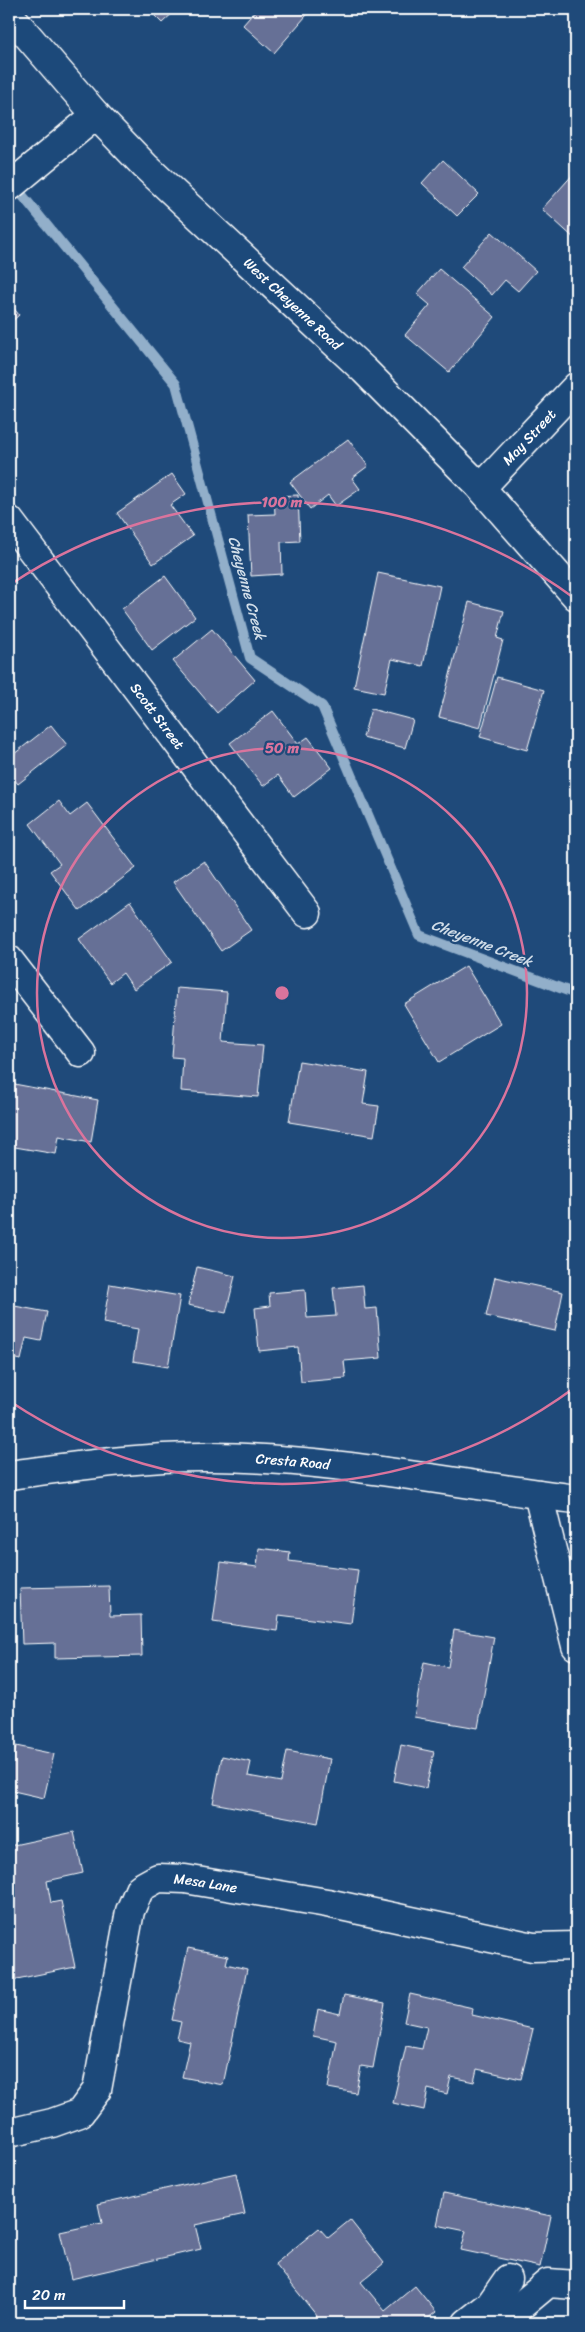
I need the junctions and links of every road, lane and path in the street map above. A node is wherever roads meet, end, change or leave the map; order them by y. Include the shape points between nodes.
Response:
1 (9, 14) edge
2 (96, 115) junction
3 (9, 187) edge
4 (576, 387) edge
5 (481, 488) junction
6 (9, 520) edge
7 (576, 596) edge
8 (307, 913) dead end
9 (9, 960) edge
10 (81, 1052) dead end
11 (9, 1475) edge
12 (538, 1494) junction
13 (576, 1499) edge
14 (576, 1646) edge
15 (576, 1946) edge
16 (9, 2133) edge
17 (508, 2279) dead end
18 (576, 2285) edge
19 (467, 2323) edge
20 (500, 2323) edge

1 - 2 street, West Cheyenne Road
2 - 3 street
2 - 5 street, West Cheyenne Road via 145,166 364,370
4 - 5 street, May Street
5 - 7 street, West Cheyenne Road
6 - 8 street, Scott Street
9 - 10 street
11 - 12 street, Cresta Road via 135,1458 212,1457 338,1466
12 - 13 street, Cresta Road
12 - 14 street
15 - 16 street, Mesa Lane via 533,1947 327,1903 185,1879 158,1878 140,1888 130,1911 98,2090 80,2113
17 - 19 street via 490,2304
18 - 20 street via 548,2283

